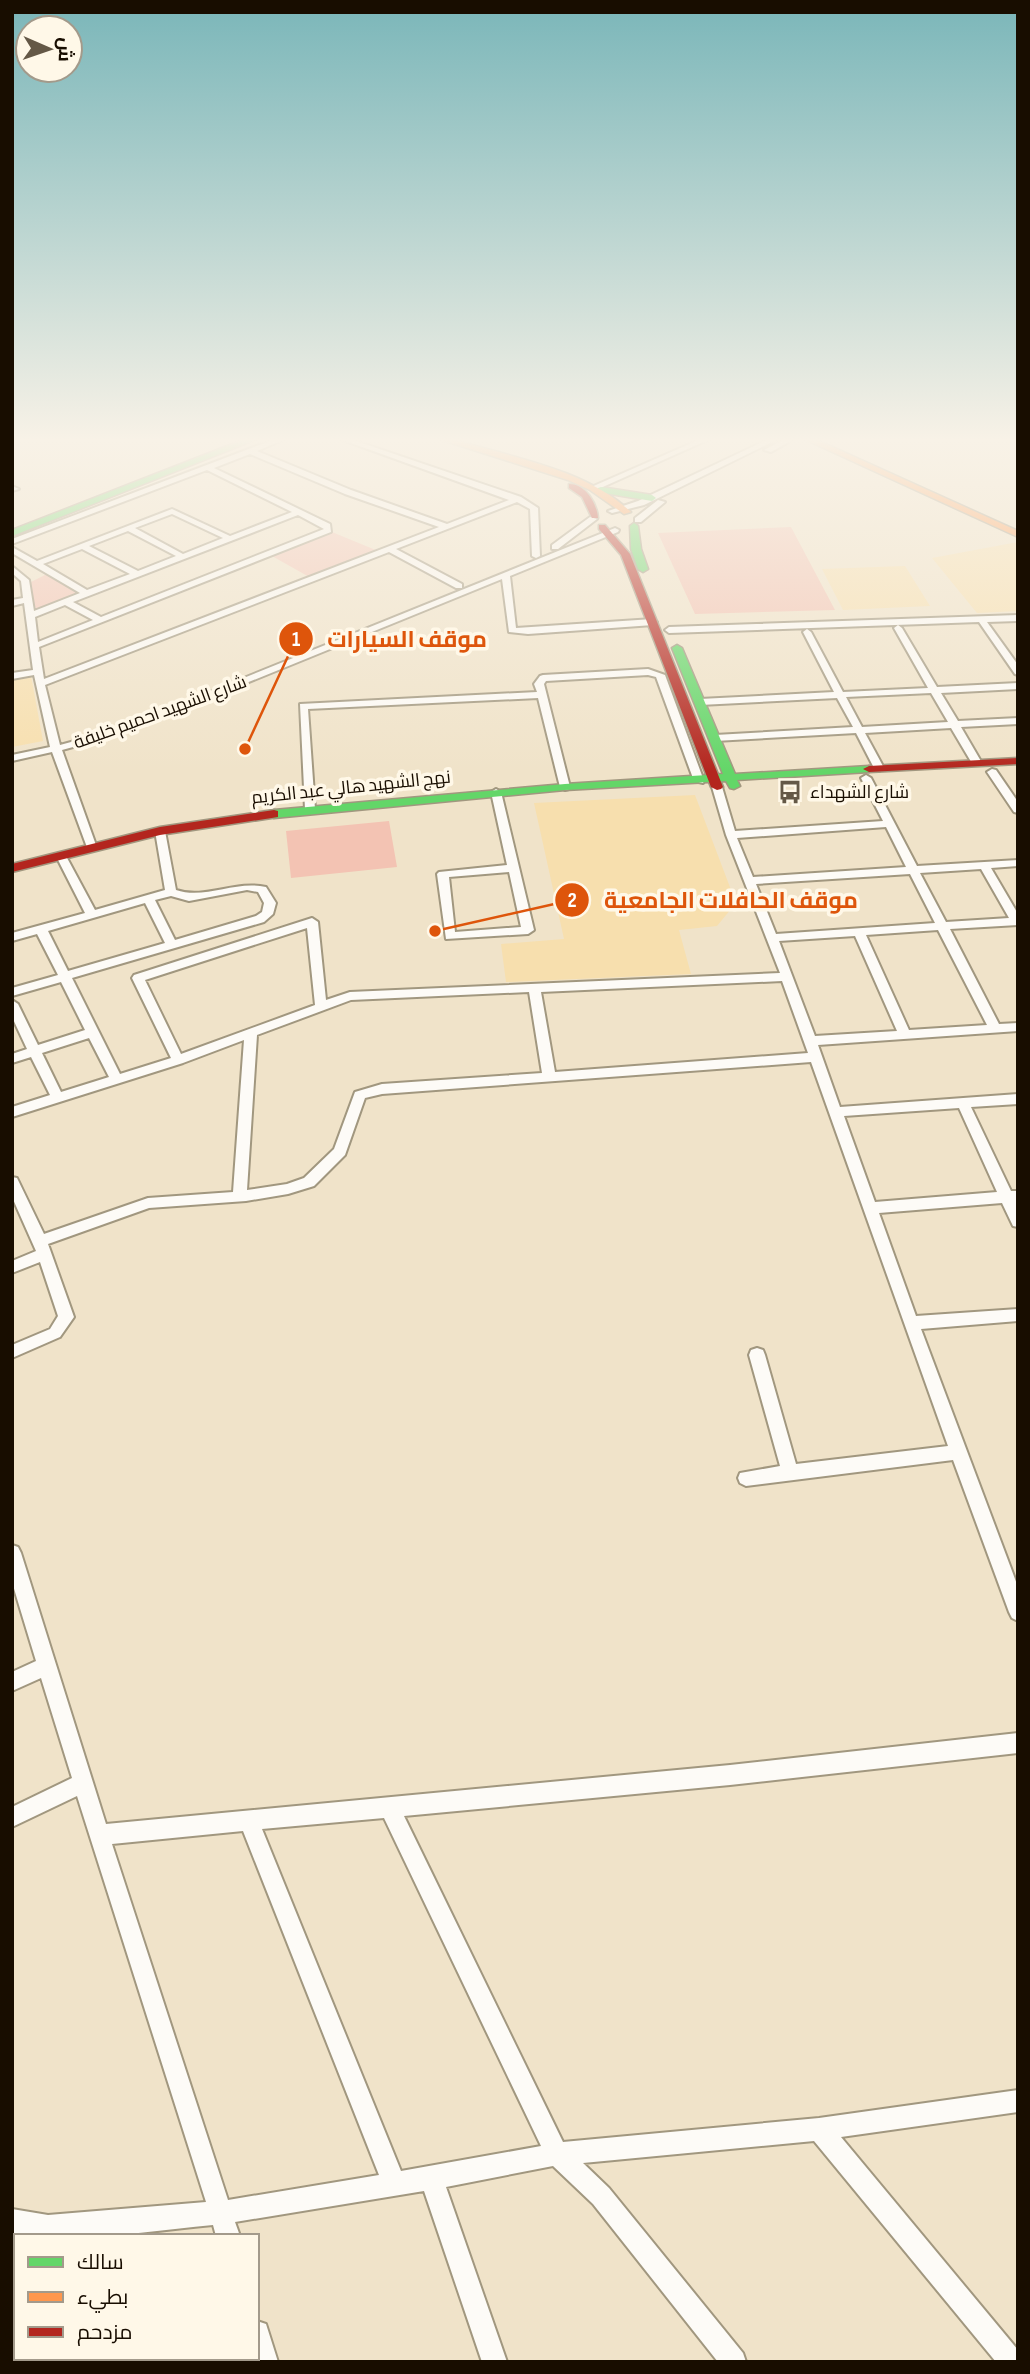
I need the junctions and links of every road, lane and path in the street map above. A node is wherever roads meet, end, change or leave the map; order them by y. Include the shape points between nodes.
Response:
1 (13, 550) edge
2 (72, 550) edge
3 (89, 550) edge
4 (171, 550) edge
5 (199, 550) edge
6 (278, 550) edge
7 (388, 550) edge
8 (391, 550) edge
9 (536, 550) edge
10 (548, 550) edge
11 (556, 550) edge
12 (622, 550) edge
13 (636, 550) edge
14 (183, 556) junction
15 (536, 556) junction
16 (36, 564) junction
17 (12, 568) edge
18 (137, 574) junction
19 (506, 576) junction
20 (459, 586) junction
21 (87, 594) junction
22 (29, 600) junction
23 (66, 602) junction
24 (12, 603) edge
25 (31, 615) junction
26 (100, 620) junction
27 (1018, 620) edge
28 (983, 621) junction
29 (653, 622) junction
30 (898, 628) junction
31 (807, 632) junction
32 (671, 634) junction
33 (35, 646) junction
34 (1018, 672) edge
35 (39, 673) junction
36 (12, 676) edge
37 (40, 684) junction
38 (1018, 686) edge
39 (933, 691) junction
40 (542, 695) junction
41 (841, 696) junction
42 (700, 702) junction
43 (1018, 721) edge
44 (953, 724) junction
45 (858, 729) junction
46 (715, 738) junction
47 (55, 746) junction
48 (12, 751) edge
49 (12, 758) edge
50 (1018, 761) edge
51 (977, 763) junction
52 (1018, 770) edge
53 (992, 772) junction
54 (873, 773) junction
55 (733, 781) junction
56 (713, 786) junction
57 (565, 787) junction
58 (496, 792) junction
59 (310, 809) junction
60 (1018, 810) edge
61 (888, 824) junction
62 (160, 831) junction
63 (731, 835) junction
64 (92, 848) junction
65 (61, 856) junction
66 (1018, 863) edge
67 (984, 865) junction
68 (12, 868) edge
69 (515, 868) junction
70 (912, 870) junction
71 (749, 881) junction
72 (171, 892) junction
73 (148, 898) junction
74 (92, 914) junction
75 (1017, 921) edge
76 (940, 926) junction
77 (41, 929) junction
78 (859, 932) junction
79 (13, 934) edge
80 (771, 938) junction
81 (171, 944) junction
82 (64, 975) junction
83 (787, 977) junction
84 (535, 990) junction
85 (12, 992) edge
86 (12, 1004) edge
87 (320, 1007) junction
88 (1018, 1027) edge
89 (995, 1029) junction
90 (92, 1032) junction
91 (251, 1032) junction
92 (905, 1035) junction
93 (811, 1041) junction
94 (34, 1051) junction
95 (816, 1057) junction
96 (12, 1059) edge
97 (178, 1060) junction
98 (549, 1074) junction
99 (116, 1079) junction
100 (57, 1097) junction
101 (1018, 1099) edge
102 (963, 1103) junction
103 (12, 1112) edge
104 (837, 1112) junction
105 (13, 1184) edge
106 (240, 1196) junction
107 (1012, 1197) edge
108 (870, 1209) junction
109 (1018, 1222) edge
110 (42, 1248) junction
111 (12, 1267) edge
112 (1018, 1315) edge
113 (911, 1323) junction
114 (12, 1352) edge
115 (757, 1355) dead end
116 (958, 1452) junction
117 (790, 1472) junction
118 (746, 1478) dead end
119 (12, 1552) edge
120 (1018, 1612) edge
121 (48, 1665) junction
122 (12, 1682) edge
123 (1018, 1743) edge
124 (83, 1783) junction
125 (389, 1806) junction
126 (12, 1816) edge
127 (249, 1821) junction
128 (99, 1835) junction
129 (1018, 2101) edge
130 (819, 2129) junction
131 (558, 2154) junction
132 (431, 2178) junction
133 (394, 2184) junction
134 (220, 2213) junction
135 (12, 2221) edge
136 (49, 2231) edge
137 (227, 2234) edge
138 (259, 2339) edge
139 (726, 2359) edge
140 (266, 2362) edge
141 (495, 2362) edge
142 (1012, 2362) edge

1 - 16 street
2 - 16 street
3 - 18 street
4 - 14 street
5 - 14 street
6 - 26 street
7 - 37 street
8 - 20 street
9 - 15 street
10 - 15 street, شارع الشهيد احميم خليفة
11 - 19 street, شارع الشهيد احميم خليفة
12 - 29 main road
13 - 32 main road
14 - 18 street
15 - 20 street, شارع الشهيد احميم خليفة
16 - 21 street
17 - 22 street via 23,576
18 - 21 street
19 - 29 street via 512,630
19 - 47 street, شارع الشهيد احميم خليفة via 165,714 96,739
20 - 47 street, شارع الشهيد احميم خليفة
21 - 23 street
22 - 24 street
22 - 25 street
23 - 25 street
23 - 26 street
25 - 33 street
26 - 33 street
27 - 28 street
28 - 30 street
28 - 32 street
28 - 34 street
29 - 56 main road
30 - 31 street
30 - 39 street
31 - 32 street
31 - 41 street
32 - 42 main road
33 - 35 street
35 - 36 street
35 - 37 street
37 - 47 street
38 - 39 street
39 - 41 street
39 - 44 street
40 - 56 street via 539,684 543,678 660,675
40 - 57 street
40 - 59 street via 303,706
41 - 42 street
41 - 45 street
42 - 46 main road
43 - 44 street
44 - 45 street
44 - 51 street
45 - 46 street
45 - 54 street
46 - 55 main road
47 - 48 street, شارع الشهيد احميم خليفة
47 - 49 street, شارع الشهيد احميم خليفة
47 - 64 street
50 - 51 main road
51 - 54 main road
52 - 53 main road
53 - 54 main road
53 - 60 street
54 - 55 main road, نهج الشهيد هالي عبد الكريم
54 - 61 street
55 - 56 main road, نهج الشهيد هالي عبد الكريم
56 - 57 main road, نهج الشهيد هالي عبد الكريم
56 - 63 street
57 - 58 main road, نهج الشهيد هالي عبد الكريم
58 - 59 main road, نهج الشهيد هالي عبد الكريم
58 - 69 street
59 - 62 main road, نهج الشهيد هالي عبد الكريم
61 - 63 street
61 - 70 street
62 - 64 main road, نهج الشهيد هالي عبد الكريم
62 - 72 street
63 - 71 street
64 - 65 main road, نهج الشهيد هالي عبد الكريم
65 - 68 main road, نهج الشهيد هالي عبد الكريم
65 - 74 street
66 - 67 street
67 - 70 street
67 - 75 street
69 - 69 street via 528,930 450,936 443,874
70 - 71 street
70 - 76 street
71 - 80 street
72 - 73 street
72 - 81 street via 189,898 247,887 262,889 270,903 260,919
73 - 74 street
73 - 81 street
74 - 77 street
75 - 76 street
76 - 78 street
76 - 89 street
77 - 79 street
77 - 82 street
78 - 80 street
78 - 92 street
80 - 83 street
81 - 82 street
82 - 85 street
82 - 90 street
83 - 84 street
83 - 93 street
84 - 87 street via 350,996
84 - 98 street
86 - 94 street
87 - 91 street
87 - 97 street via 312,922 138,978
88 - 89 street
89 - 92 street
90 - 94 street
90 - 99 street
91 - 97 street
91 - 106 street
92 - 93 street
93 - 95 street
94 - 96 street
94 - 100 street
95 - 98 street
95 - 104 street
97 - 99 street
98 - 106 street via 368,1092 355,1105 340,1151 309,1182
99 - 100 street
100 - 103 street
101 - 102 street
102 - 104 street
102 - 107 street
104 - 108 street
105 - 110 street
106 - 110 street via 148,1203
107 - 108 street
107 - 109 street
108 - 113 street
110 - 111 street
110 - 114 street via 65,1317 55,1334
112 - 113 street
113 - 116 street
115 - 117 street
116 - 117 street
116 - 120 street
117 - 118 street
119 - 121 street
121 - 122 street
121 - 124 street
123 - 125 street
124 - 126 street
124 - 128 street
125 - 127 street
125 - 131 street
127 - 128 street
127 - 133 street
128 - 134 street
129 - 130 street
130 - 131 street
130 - 142 street
131 - 132 street
131 - 139 street via 601,2196
132 - 133 street
132 - 141 street
133 - 134 street
134 - 136 street
134 - 137 street
135 - 136 street
138 - 140 street

